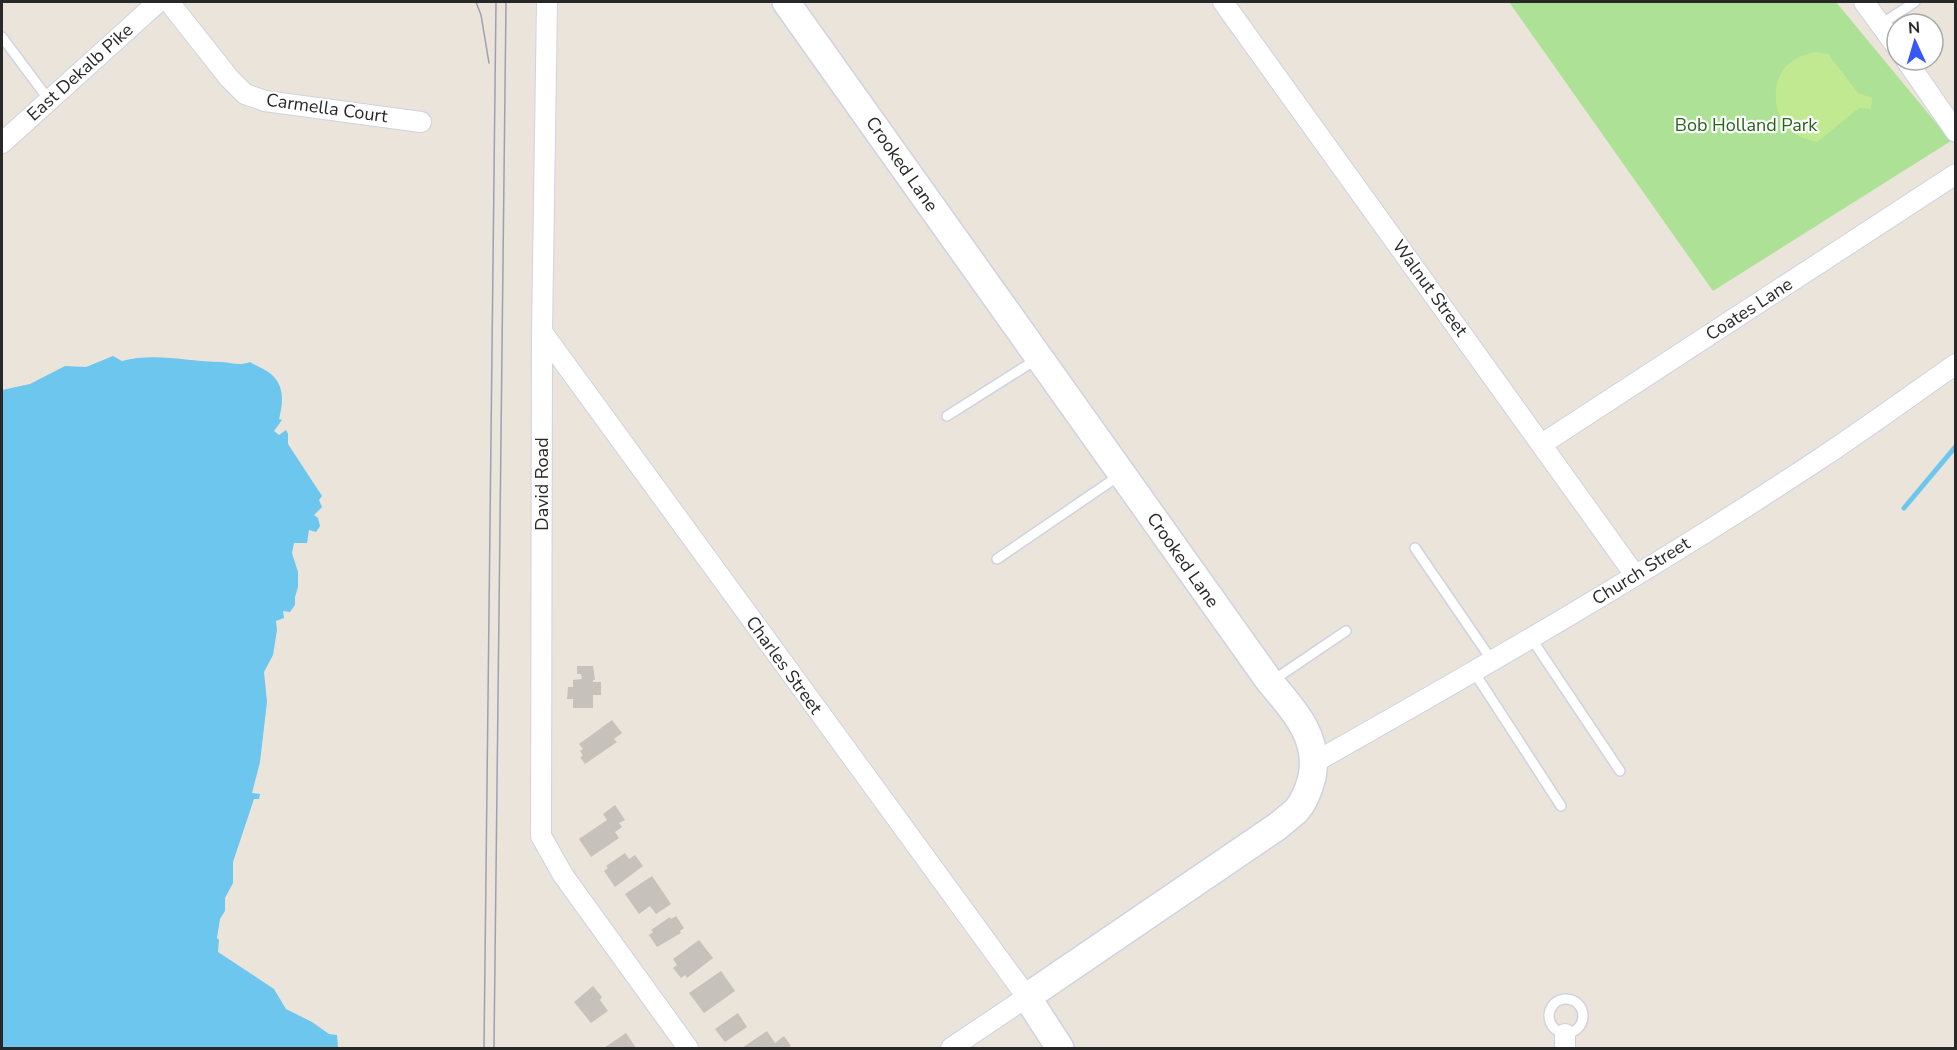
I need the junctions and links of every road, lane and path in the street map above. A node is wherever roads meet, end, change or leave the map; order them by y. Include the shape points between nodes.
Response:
1 (158, 2) edge
2 (169, 2) edge
3 (547, 2) edge
4 (786, 2) edge
5 (1223, 2) edge
6 (1864, 2) edge
7 (1915, 2) edge
8 (1881, 24) junction
9 (1885, 30) edge
10 (2, 37) edge
11 (1914, 72) edge
12 (49, 100) junction
13 (422, 122) dead end
14 (1956, 132) edge
15 (2, 143) edge
16 (1956, 174) edge
17 (542, 332) junction
18 (1040, 357) junction
19 (1956, 364) edge
20 (947, 416) dead end
21 (1542, 444) junction
22 (1122, 473) junction
23 (1415, 548) dead end
24 (997, 559) dead end
25 (1635, 575) junction
26 (1346, 631) dead end
27 (1532, 638) junction
28 (1493, 662) junction
29 (1474, 672) junction
30 (1270, 682) junction
31 (1315, 762) junction
32 (1620, 771) dead end
33 (1561, 806) dead end
34 (1027, 997) junction
35 (687, 1048) edge
36 (951, 1048) edge
37 (1060, 1048) edge

1 - 12 street, East Dekalb Pike
2 - 13 street, Carmella Court via 245,94 264,101
3 - 17 street, David Road
4 - 18 street, Crooked Lane
5 - 21 street, Walnut Street
6 - 8 street
7 - 8 lane
8 - 9 street
10 - 12 lane
11 - 14 street
12 - 15 street, East Dekalb Pike
16 - 21 street, Coates Lane
17 - 34 street, Charles Street
17 - 35 street, David Road via 541,836 563,875
18 - 20 lane
18 - 22 street, Crooked Lane
19 - 25 street, Church Street via 1818,460
21 - 25 street, Walnut Street
22 - 24 lane
22 - 30 street, Crooked Lane
23 - 28 lane
25 - 27 street, Church Street
26 - 30 lane
27 - 28 street, Church Street
27 - 32 lane
28 - 29 street, Church Street
29 - 31 street, Church Street
29 - 33 lane
30 - 31 street, Crooked Lane via 1308,732
31 - 34 street, Crooked Lane via 1309,790 1297,809 1278,826
34 - 36 street
34 - 37 street

